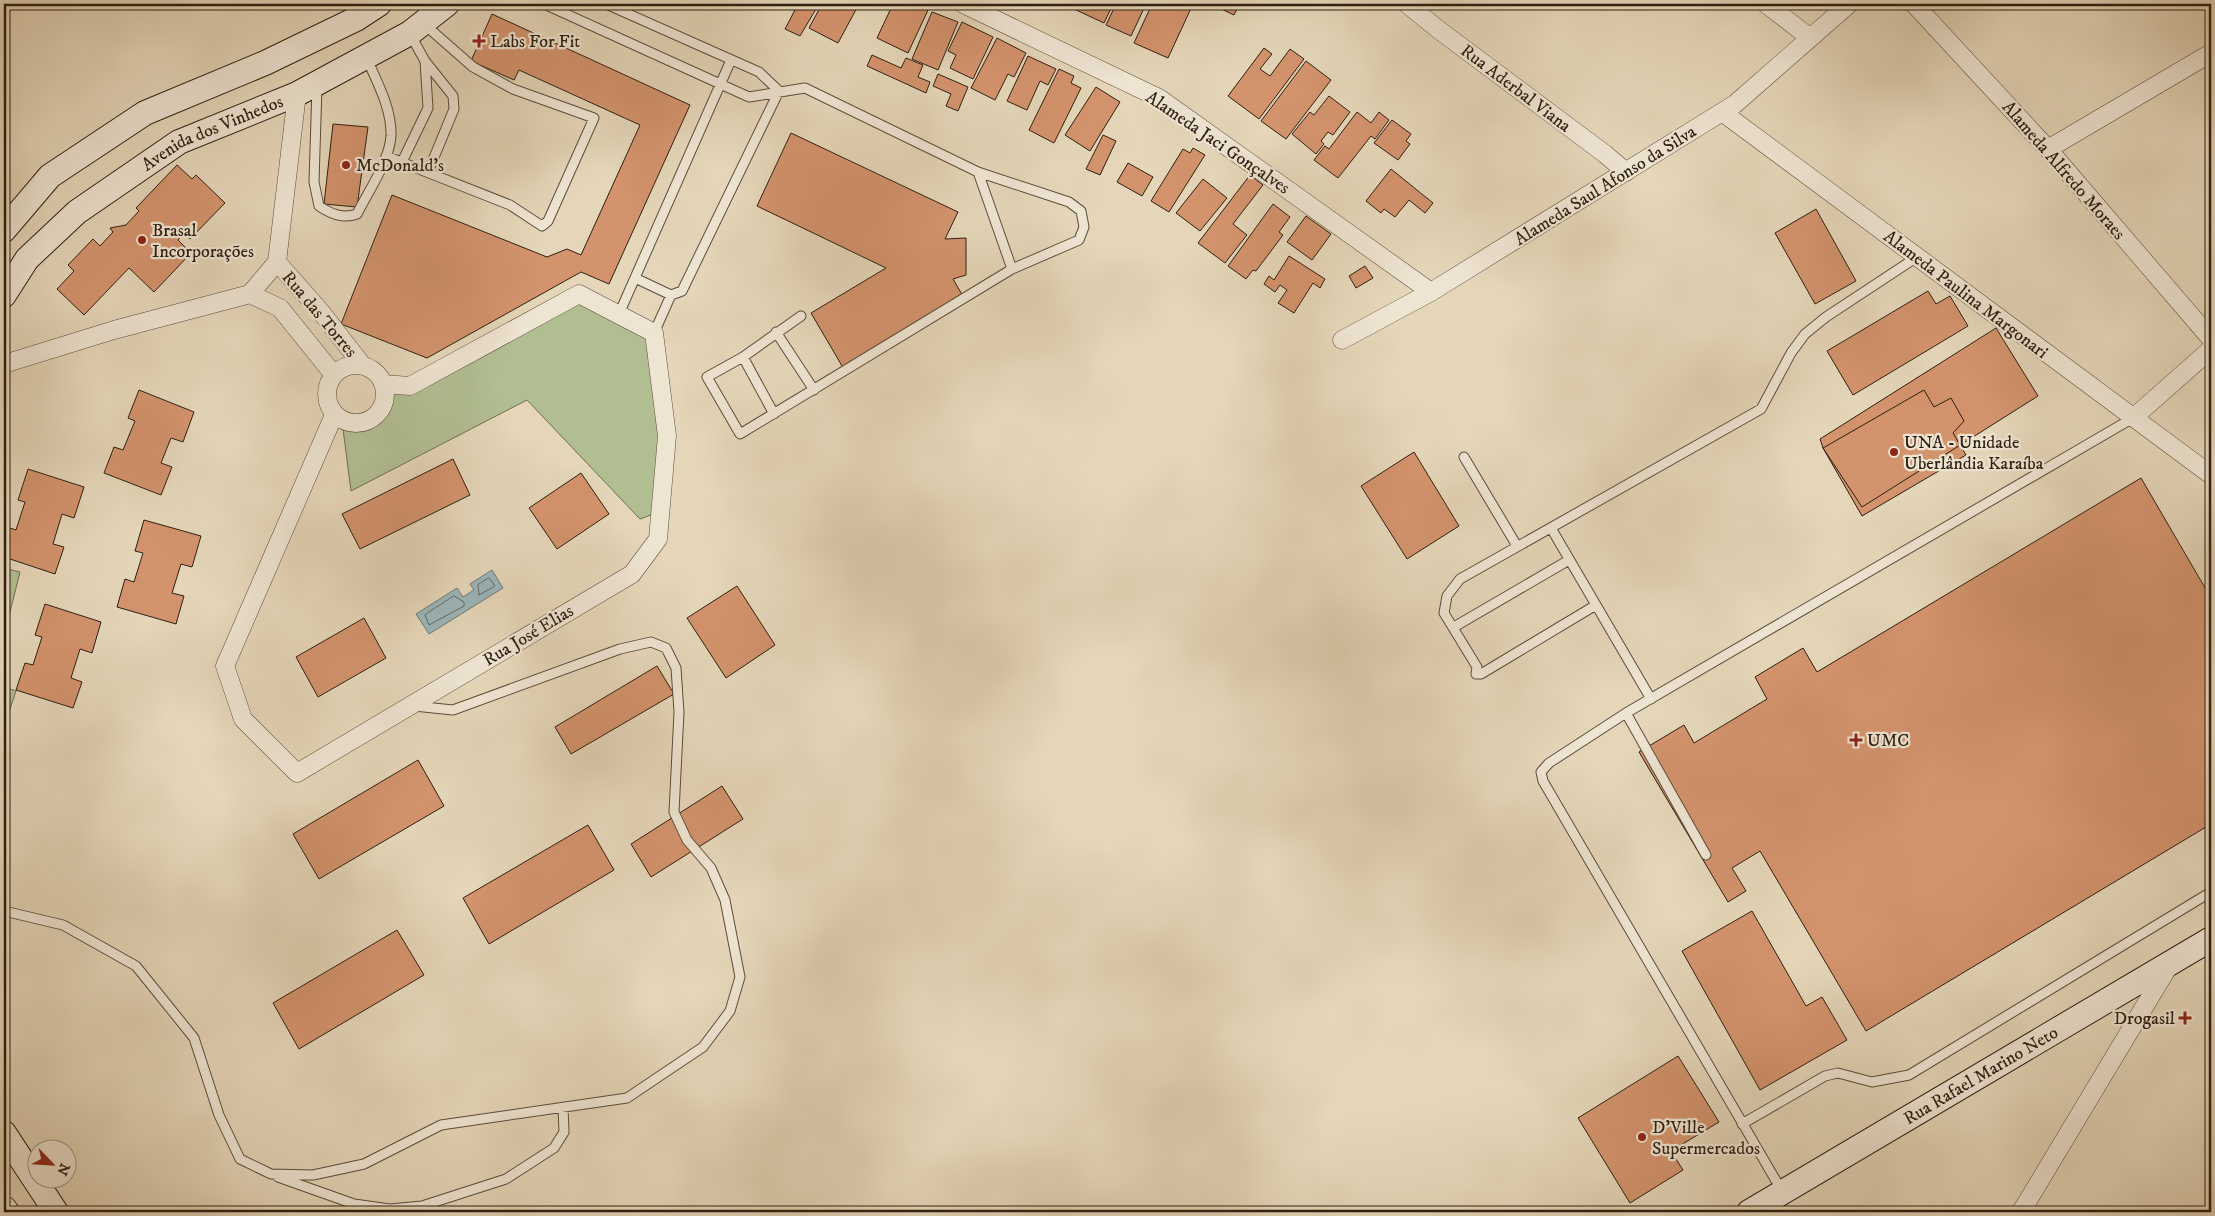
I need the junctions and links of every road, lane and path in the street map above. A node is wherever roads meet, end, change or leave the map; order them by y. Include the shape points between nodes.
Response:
1 (379, 4) edge
2 (447, 4) edge
3 (544, 4) edge
4 (606, 4) edge
5 (963, 4) edge
6 (1407, 4) edge
7 (1766, 4) edge
8 (1849, 4) edge
9 (1914, 4) edge
10 (417, 28) junction
11 (1810, 37) junction
12 (2211, 53) edge
13 (366, 57) junction
14 (425, 60) junction
15 (731, 60) junction
16 (720, 85) junction
17 (307, 88) junction
18 (779, 91) junction
19 (1722, 112) junction
20 (2048, 149) junction
21 (386, 156) junction
22 (402, 162) junction
23 (428, 172) junction
24 (978, 172) junction
25 (1626, 172) junction
26 (4, 230) edge
27 (1917, 257) junction
28 (277, 262) junction
29 (1012, 269) junction
30 (635, 278) junction
31 (1431, 292) junction
32 (250, 294) junction
33 (4, 295) edge
34 (671, 295) junction
35 (619, 314) junction
36 (801, 316) dead end
37 (776, 332) junction
38 (654, 333) junction
39 (2211, 339) edge
40 (1342, 340) dead end
41 (2211, 349) edge
42 (743, 357) junction
43 (4, 364) edge
44 (363, 366) junction
45 (334, 375) junction
46 (383, 384) junction
47 (814, 390) junction
48 (774, 414) junction
49 (334, 415) junction
50 (2133, 418) junction
51 (1464, 457) dead end
52 (2211, 475) edge
53 (1551, 528) junction
54 (1517, 546) junction
55 (1569, 560) junction
56 (1596, 605) junction
57 (1454, 627) junction
58 (1651, 699) junction
59 (410, 706) junction
60 (1626, 713) junction
61 (1706, 855) dead end
62 (2211, 892) edge
63 (4, 911) edge
64 (2211, 939) edge
65 (2170, 964) junction
66 (563, 1108) junction
67 (1742, 1124) junction
68 (4, 1133) edge
69 (271, 1174) junction
70 (1783, 1192) junction
71 (4, 1208) edge
72 (7, 1212) edge
73 (56, 1212) edge
74 (1749, 1212) edge
75 (2021, 1212) edge

1 - 26 main road via 356,19 265,63 145,113 50,176
2 - 10 main road, Avenida dos Vinhedos
3 - 16 lane
4 - 15 lane
5 - 31 street, Alameda Jaci Gonçalves via 1159,98
6 - 25 street, Rua Aderbal Viana
7 - 11 street
8 - 11 street, Alameda Saul Afonso da Silva
9 - 20 street, Alameda Alfredo Moraes
10 - 13 main road, Avenida dos Vinhedos
10 - 14 lane
10 - 23 lane via 473,67 513,89 594,118 548,221 542,226 510,205
11 - 19 street, Alameda Saul Afonso da Silva
12 - 20 street
13 - 17 main road, Avenida dos Vinhedos
13 - 21 lane via 389,114 390,136
14 - 22 lane via 428,108
14 - 23 lane via 453,96 454,109
15 - 16 lane
15 - 18 lane via 760,72
16 - 18 lane via 749,97
16 - 30 lane
17 - 21 lane via 318,206 347,218 357,214
17 - 28 street
17 - 33 main road, Avenida dos Vinhedos via 179,142 77,212 27,259
18 - 24 lane via 805,88
18 - 34 lane via 682,291
19 - 25 street, Alameda Saul Afonso da Silva
19 - 27 street, Alameda Paulina Margonari
20 - 39 street, Alameda Alfredo Moraes
21 - 22 lane
22 - 23 lane
24 - 29 lane
24 - 29 lane via 1069,202 1081,211 1084,227 1080,240
25 - 31 street, Alameda Saul Afonso da Silva
27 - 50 street, Alameda Paulina Margonari
27 - 53 lane via 1805,334 1761,409
28 - 32 street
28 - 44 street, Rua das Torres
29 - 47 lane
30 - 34 lane
30 - 35 lane
31 - 40 street, Alameda Saul Afonso da Silva
32 - 43 street via 114,330
32 - 45 street, Rua das Torres via 280,308
34 - 38 lane
35 - 38 street
35 - 46 street via 579,294 410,386
36 - 37 lane
37 - 42 lane
37 - 47 lane
38 - 59 street, Rua José Elias via 668,436 658,539 632,574
41 - 50 street
42 - 48 lane
42 - 48 lane via 707,377 740,434
44 - 45 street via 344,367
44 - 46 street
45 - 49 street via 326,398
46 - 49 street via 384,404 371,419 352,424
47 - 48 lane
49 - 59 street, Rua José Elias via 225,666 243,719 297,773
50 - 52 street, Alameda Paulina Margonari
50 - 58 lane
51 - 54 lane
53 - 54 lane
53 - 55 lane
54 - 57 lane via 1460,579 1446,596 1444,613
55 - 56 lane
55 - 57 lane
56 - 57 lane via 1480,674 1476,674 1477,667
56 - 58 lane
58 - 60 lane
59 - 66 lane via 453,710 620,649 651,642 666,648 676,668 679,712 674,812 687,840 711,868 726,900 740,977 730,1011 704,1047 627,1098
60 - 61 lane
60 - 67 lane via 1549,763 1541,772 1543,781
62 - 67 lane via 1909,1075 1872,1082 1838,1073 1825,1076
63 - 69 lane via 63,925 136,966 194,1038 220,1115 240,1159
64 - 65 main road, Rua Rafael Marino Neto
65 - 70 main road, Rua Rafael Marino Neto
65 - 75 street
66 - 69 lane via 441,1125 364,1164 313,1175
66 - 69 lane via 564,1132 554,1148 506,1178 422,1206 390,1209 354,1204
67 - 70 lane
68 - 73 main road
70 - 74 main road, Rua Rafael Marino Neto
71 - 72 main road

